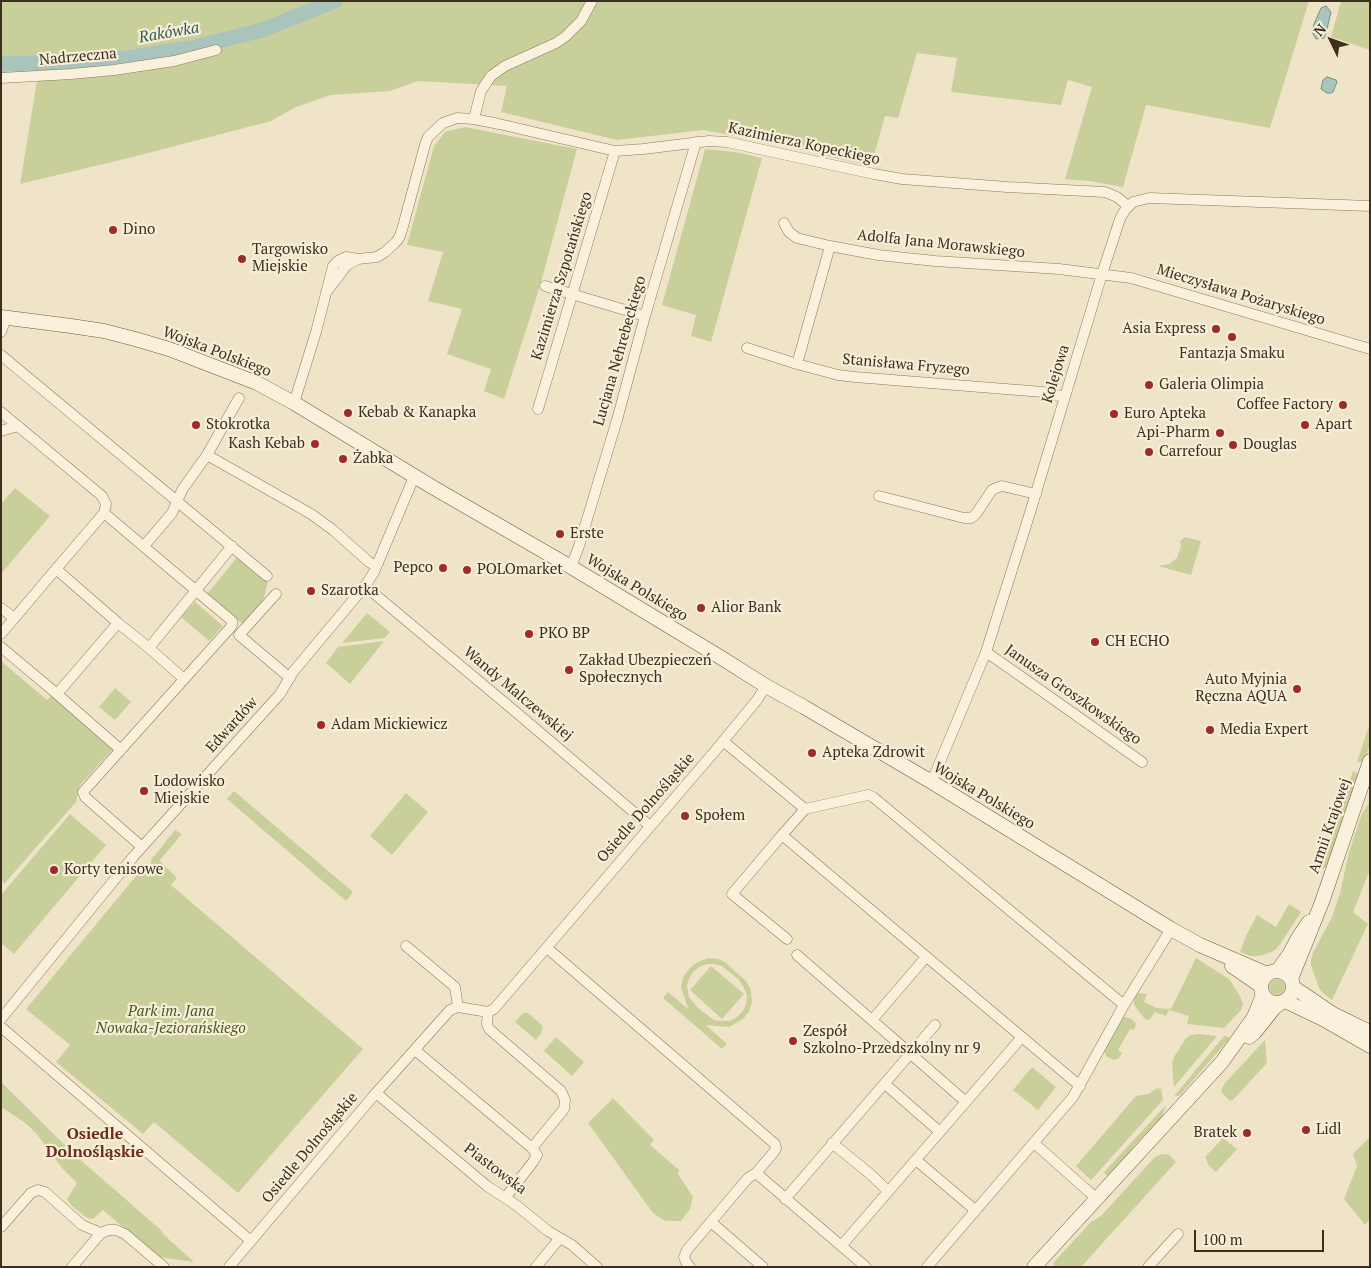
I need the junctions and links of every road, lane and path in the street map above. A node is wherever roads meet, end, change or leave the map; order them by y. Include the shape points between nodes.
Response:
1 (592, 1) edge
2 (216, 50) dead end
3 (1, 78) edge
4 (474, 119) junction
5 (696, 142) junction
6 (615, 151) junction
7 (1128, 206) junction
8 (1370, 206) edge
9 (784, 223) dead end
10 (830, 246) junction
11 (1102, 274) junction
12 (545, 286) dead end
13 (573, 295) junction
14 (645, 316) junction
15 (3, 317) edge
16 (1, 332) edge
17 (747, 348) dead end
18 (1370, 349) edge
19 (1, 355) edge
20 (797, 364) junction
21 (1064, 397) junction
22 (239, 398) dead end
23 (294, 403) junction
24 (538, 409) dead end
25 (1, 412) edge
26 (18, 426) junction
27 (1, 431) edge
28 (207, 455) junction
29 (414, 477) junction
30 (1036, 494) junction
31 (879, 496) dead end
32 (177, 500) junction
33 (104, 513) junction
34 (144, 546) junction
35 (232, 546) junction
36 (376, 566) junction
37 (570, 567) junction
38 (56, 569) junction
39 (267, 576) dead end
40 (365, 586) junction
41 (197, 590) junction
42 (276, 594) dead end
43 (1, 608) edge
44 (14, 618) junction
45 (118, 623) junction
46 (1, 634) edge
47 (1, 647) edge
48 (149, 648) junction
49 (986, 652) junction
50 (290, 678) junction
51 (184, 679) junction
52 (766, 686) junction
53 (57, 694) junction
54 (723, 741) junction
55 (121, 750) junction
56 (1370, 761) edge
57 (1142, 762) dead end
58 (930, 781) junction
59 (804, 809) junction
60 (650, 826) junction
61 (782, 835) junction
62 (142, 847) junction
63 (1322, 902) junction
64 (1172, 929) junction
65 (1298, 938) junction
66 (787, 939) dead end
67 (406, 946) dead end
68 (546, 948) junction
69 (797, 955) dead end
70 (926, 957) junction
71 (1299, 960) junction
72 (1248, 971) junction
73 (1273, 972) junction
74 (1292, 983) junction
75 (1262, 991) junction
76 (1282, 1002) junction
77 (1306, 1004) junction
78 (1124, 1005) junction
79 (458, 1006) junction
80 (488, 1012) junction
81 (1261, 1016) junction
82 (1, 1019) edge
83 (872, 1020) junction
84 (935, 1025) dead end
85 (1, 1027) edge
86 (1370, 1032) edge
87 (1022, 1036) junction
88 (1370, 1046) edge
89 (414, 1050) junction
90 (910, 1054) junction
91 (885, 1084) junction
92 (1080, 1086) junction
93 (376, 1093) junction
94 (966, 1102) junction
95 (940, 1132) junction
96 (832, 1143) junction
97 (1034, 1143) junction
98 (532, 1148) junction
99 (916, 1160) junction
100 (756, 1173) junction
101 (888, 1191) junction
102 (505, 1198) junction
103 (785, 1199) junction
104 (1097, 1199) junction
105 (975, 1210) junction
106 (711, 1222) junction
107 (1, 1227) edge
108 (101, 1233) junction
109 (1178, 1234) dead end
110 (560, 1238) junction
111 (251, 1241) junction
112 (842, 1245) junction
113 (72, 1267) edge
114 (164, 1267) edge
115 (229, 1267) edge
116 (536, 1267) edge
117 (597, 1267) edge
118 (690, 1267) edge
119 (763, 1267) edge
120 (866, 1267) edge
121 (927, 1267) edge
122 (1034, 1267) edge
123 (1148, 1267) edge

1 - 4 street via 581,21 566,36 491,76 481,91
2 - 3 street, Nadrzeczna via 114,70
4 - 6 street, Kazimierza Kopeckiego
4 - 23 street, Kazimierza Kopeckiego via 457,118 432,132 425,145 399,238 391,248 377,256 358,258 347,265 327,291
5 - 6 street, Kazimierza Kopeckiego
5 - 7 street, Kazimierza Kopeckiego via 740,144 902,179 1105,192
5 - 14 street, Lucjana Nehrebeckiego
6 - 13 street, Kazimierza Szpotańskiego
7 - 8 street via 1149,198
7 - 11 street, Kolejowa via 1120,219
9 - 10 street, Adolfa Jana Morawskiego via 797,238
10 - 11 street, Adolfa Jana Morawskiego via 918,260
10 - 20 street
11 - 18 street, Mieczysława Pożaryskiego via 1131,278
11 - 21 street, Kolejowa
12 - 13 street
13 - 14 street
13 - 24 street, Kazimierza Szpotańskiego
14 - 37 street, Lucjana Nehrebeckiego via 577,554
15 - 16 street
15 - 23 street, Wojska Polskiego via 104,332 169,349 251,380
17 - 20 street, Stanisława Fryzego
19 - 32 street
20 - 21 street, Stanisława Fryzego via 855,377 1043,392
21 - 30 street, Kolejowa
22 - 28 street
23 - 29 street, Wojska Polskiego
25 - 26 street
26 - 27 street
26 - 33 street via 104,498
28 - 32 street
28 - 36 street via 311,514
29 - 36 street, Edwardów
29 - 37 street, Wojska Polskiego
30 - 31 street via 1002,486 996,488 971,518
30 - 49 street, Kolejowa
32 - 34 street via 172,513
32 - 35 street
33 - 34 street
33 - 38 street
34 - 41 street
35 - 39 street
35 - 41 street
36 - 40 street, Edwardów
37 - 52 street, Wojska Polskiego
38 - 44 street
38 - 45 street
40 - 50 street, Edwardów
40 - 60 street, Wandy Malczewskiej
41 - 48 street
41 - 51 street via 230,619 232,625
42 - 50 street via 239,635
43 - 44 street
44 - 46 street
45 - 48 street
45 - 53 street
47 - 53 street
48 - 51 street
49 - 57 street, Janusza Groszkowskiego
49 - 58 street, Kolejowa
50 - 62 street, Edwardów via 280,694
51 - 55 street
52 - 54 street, Osiedle Dolnośląskie
52 - 58 street, Wojska Polskiego
53 - 55 street
54 - 59 street
54 - 60 street, Osiedle Dolnośląskie
55 - 62 street via 83,792
56 - 63 street, Armii Krajowej
58 - 64 street, Wojska Polskiego
59 - 61 street
59 - 78 street via 868,794 874,796
60 - 68 street, Osiedle Dolnośląskie
61 - 66 street via 732,894
61 - 70 street
62 - 82 street, Edwardów
63 - 65 street, Armii Krajowej
63 - 71 street, Armii Krajowej
64 - 72 street, Wojska Polskiego
64 - 78 street
65 - 72 street via 1276,960
65 - 73 street, Armii Krajowej via 1289,955
67 - 79 street via 455,987
68 - 80 street, Osiedle Dolnośląskie
68 - 100 street via 775,1144 774,1152
69 - 83 street
70 - 83 street
70 - 87 street
71 - 74 street, Armii Krajowej
71 - 77 street via 1298,978
72 - 73 street, Wojska Polskiego
72 - 75 street, Wojska Polskiego
72 - 81 street
73 - 74 street via 1284,972
73 - 75 street via 1264,977
74 - 76 street via 1292,992
74 - 77 street
75 - 76 street via 1270,1002
75 - 81 street
76 - 77 street
76 - 81 street
77 - 81 street
77 - 86 street
77 - 88 street via 1323,1019
78 - 92 street
79 - 80 street
79 - 89 street, Osiedle Dolnośląskie via 450,1010
80 - 98 street via 489,1029 561,1091 565,1100 564,1109
81 - 104 street
83 - 90 street
84 - 90 street
85 - 111 street
87 - 92 street
87 - 94 street
89 - 93 street, Osiedle Dolnośląskie
89 - 98 street
90 - 91 street
90 - 94 street
91 - 95 street
91 - 96 street
92 - 97 street
93 - 102 street, Piastowska
93 - 111 street, Osiedle Dolnośląskie
94 - 95 street
95 - 99 street
96 - 101 street
96 - 103 street
97 - 104 street
97 - 105 street
98 - 102 street via 537,1155
99 - 101 street
99 - 105 street
100 - 103 street
100 - 106 street via 748,1178
101 - 112 street
102 - 110 street, Piastowska
103 - 112 street
104 - 122 street
105 - 121 street
106 - 118 street via 687,1250 684,1257
106 - 119 street
107 - 108 street via 31,1193 38,1190 45,1192 82,1225
108 - 113 street
108 - 114 street via 120,1231
109 - 123 street
110 - 116 street
110 - 117 street, Piastowska
111 - 115 street, Osiedle Dolnośląskie
112 - 120 street

